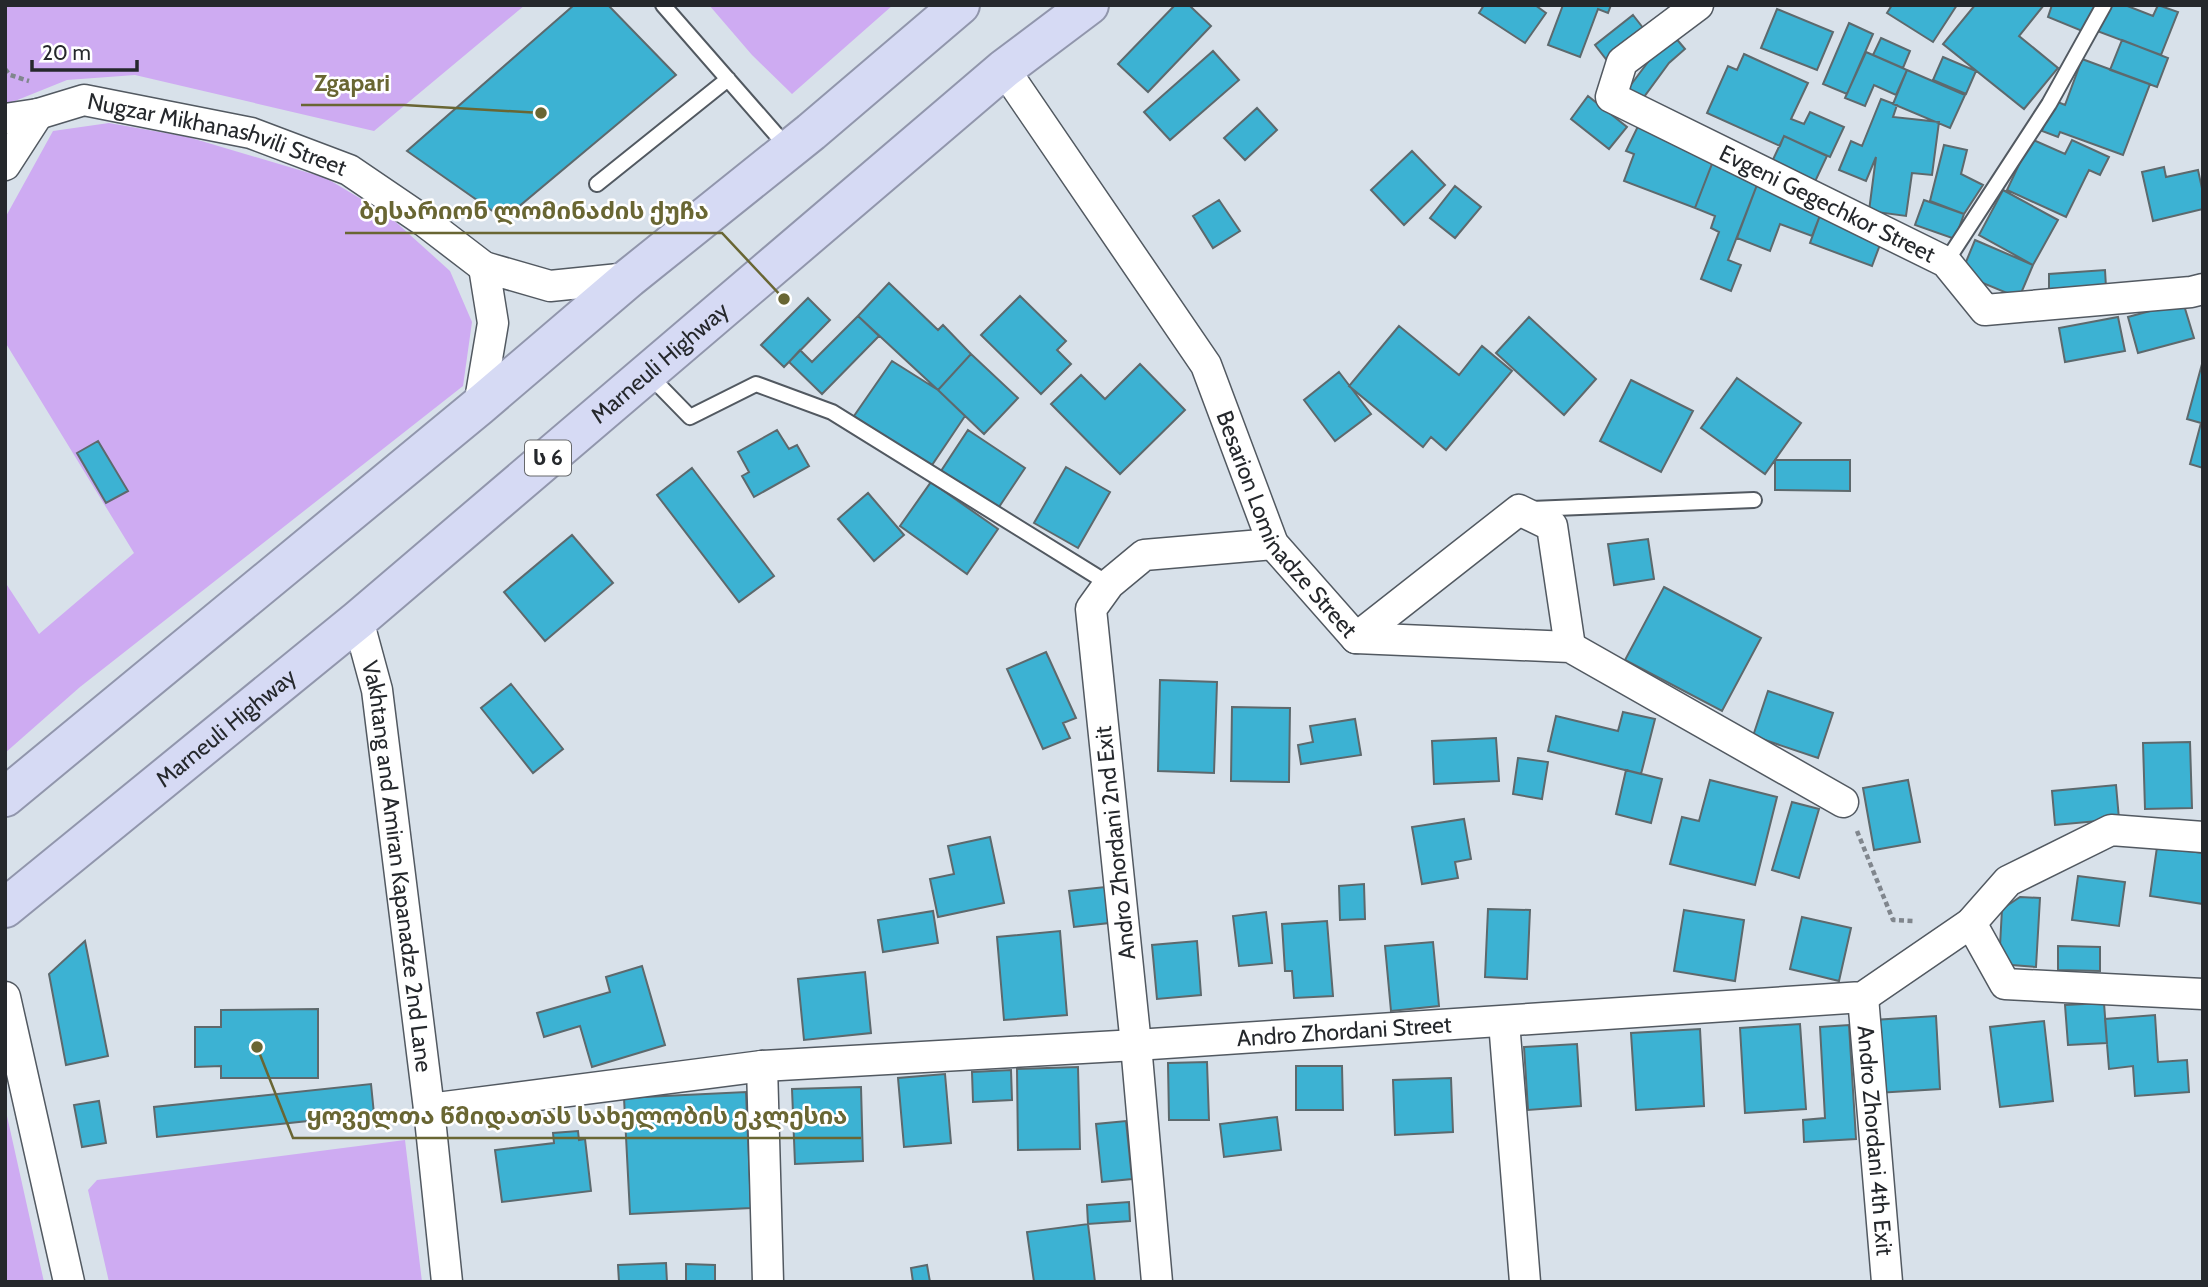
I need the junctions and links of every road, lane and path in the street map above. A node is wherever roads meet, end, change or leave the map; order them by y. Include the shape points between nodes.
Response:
1 (663, 5) edge
2 (960, 5) edge
3 (1089, 5) edge
4 (1698, 5) edge
5 (2104, 5) edge
6 (1004, 69) junction
7 (728, 79) junction
8 (38, 114) junction
9 (5, 120) edge
10 (789, 149) junction
11 (5, 165) edge
12 (597, 184) dead end
13 (1946, 262) junction
14 (484, 267) junction
15 (629, 278) junction
16 (2203, 289) edge
17 (647, 373) junction
18 (479, 406) junction
19 (1754, 500) dead end
20 (1519, 510) junction
21 (1273, 544) junction
22 (1109, 584) junction
23 (358, 620) junction
24 (1356, 638) junction
25 (1570, 647) junction
26 (5, 797) edge
27 (1843, 802) joint
28 (2203, 837) edge
29 (5, 908) edge
30 (1971, 923) junction
31 (2203, 994) edge
32 (5, 997) edge
33 (1863, 997) junction
34 (1504, 1022) junction
35 (1136, 1045) junction
36 (762, 1066) junction
37 (429, 1109) junction
38 (69, 1282) edge
39 (446, 1282) edge
40 (768, 1282) edge
41 (1157, 1282) edge
42 (1525, 1282) edge
43 (1887, 1282) edge

1 - 7 lane
2 - 10 highway
3 - 6 highway, Marneuli Highway / ს 6
4 - 13 street, Evgeni Gegechkor Street via 1622,62 1611,97
5 - 13 lane via 2049,104
6 - 17 highway, Marneuli Highway / ს 6
6 - 21 street, Besarion Lominadze Street via 1206,365
7 - 10 lane
7 - 12 lane
8 - 9 street, Nugzar Mikhanashvili Street
8 - 11 street
8 - 14 street, Nugzar Mikhanashvili Street via 84,100 251,133 349,170
10 - 15 highway
13 - 16 street, Evgeni Gegechkor Street via 1985,310
14 - 15 street, Nugzar Mikhanashvili Street via 550,286
14 - 18 street via 494,323
15 - 18 highway
17 - 22 lane via 690,418 756,384 832,412
17 - 23 highway, Marneuli Highway / ს 6
18 - 26 highway
19 - 20 lane
20 - 24 street
20 - 25 street via 1552,526
21 - 22 street, Andro Zhordani 2nd Exit via 1143,555
21 - 24 street, Besarion Lominadze Street
22 - 35 street, Andro Zhordani 2nd Exit via 1091,609
23 - 29 highway, Marneuli Highway / ს 6
23 - 37 street, Vakhtang and Amiran Kapanadze 2nd Lane via 377,690
24 - 25 street, Besarion Lominadze Street
25 - 27 street, Besarion Lominadze Street
27 - 30 path via 1894,920
28 - 30 street via 2111,830 2008,881
30 - 31 street via 2005,984
30 - 33 street
32 - 38 street
33 - 34 street, Andro Zhordani Street
33 - 43 street, Andro Zhordani 4th Exit
34 - 35 street, Andro Zhordani Street
34 - 42 street
35 - 36 street, Andro Zhordani Street
35 - 41 street, Andro Zhordani 2nd Exit
36 - 37 street, Andro Zhordani Street
36 - 40 street
37 - 39 street, Vakhtang and Amiran Kapanadze 2nd Lane

